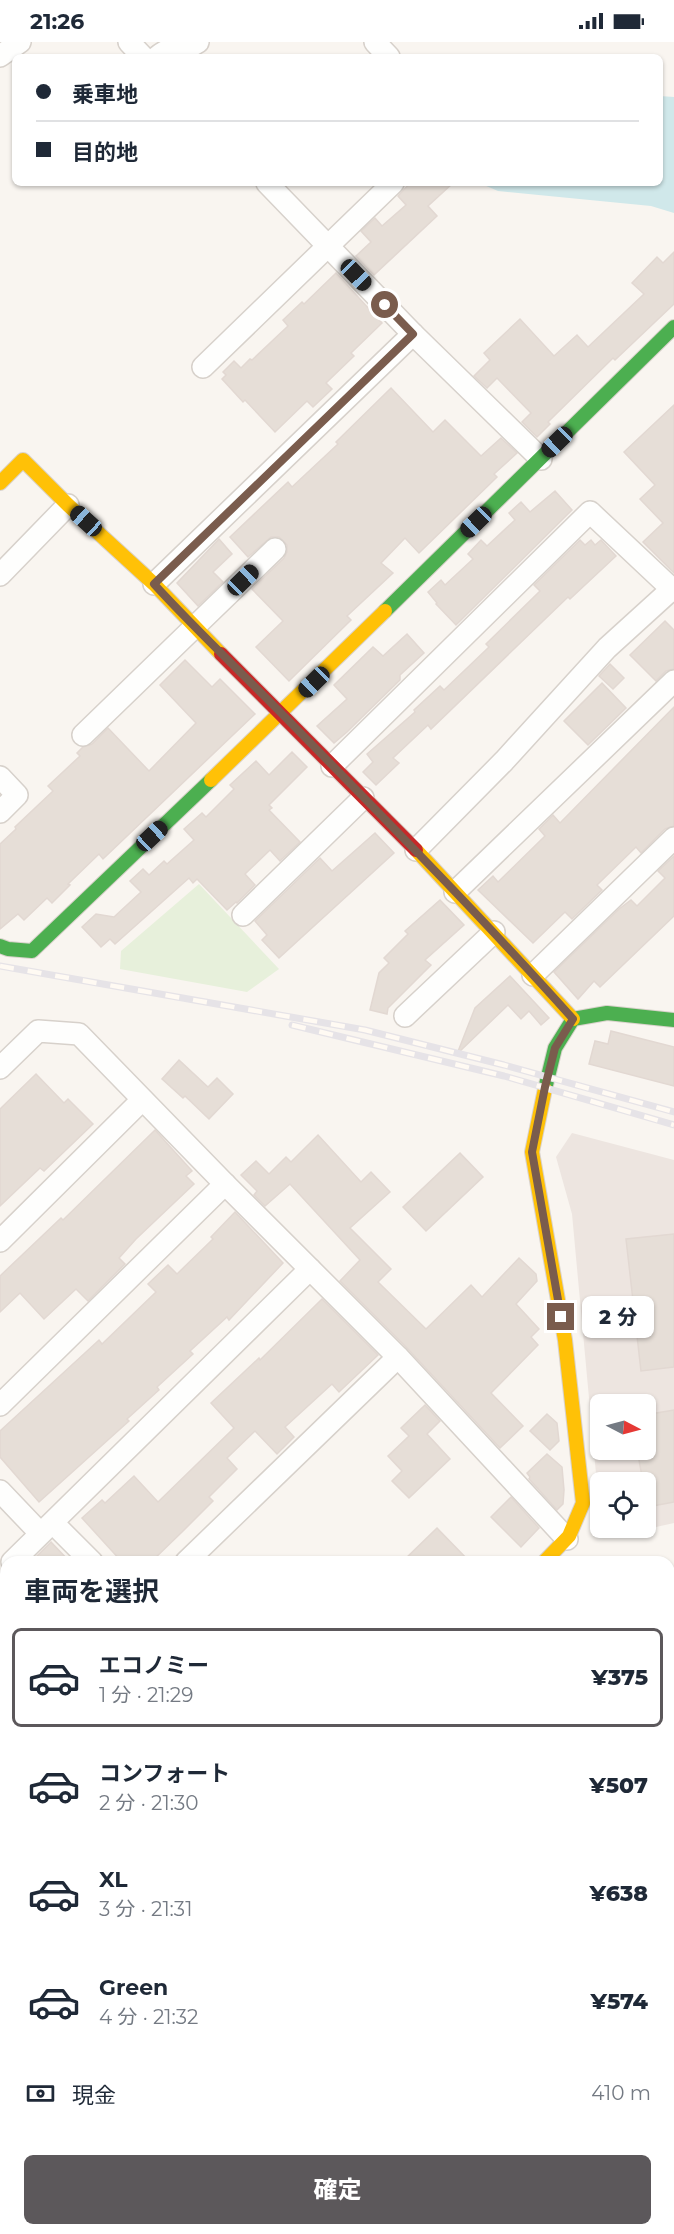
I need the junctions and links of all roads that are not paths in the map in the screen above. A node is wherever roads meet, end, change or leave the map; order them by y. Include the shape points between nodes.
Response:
1 (20, 42) edge
2 (129, 42) edge
3 (198, 42) edge
4 (375, 42) edge
5 (141, 54) edge
6 (162, 54) edge
7 (386, 54) edge
8 (0, 56) edge
9 (270, 186) edge
10 (390, 186) edge
11 (328, 245) junction
12 (674, 327) edge
13 (413, 334) junction
14 (204, 367) dead end
15 (541, 459) junction
16 (0, 483) edge
17 (68, 505) junction
18 (275, 549) dead end
19 (0, 575) edge
20 (154, 584) junction
21 (673, 590) edge
22 (195, 628) junction
23 (674, 681) edge
24 (281, 713) junction
25 (82, 735) dead end
26 (333, 766) junction
27 (0, 777) edge
28 (363, 798) junction
29 (0, 812) edge
30 (674, 838) edge
31 (416, 850) junction
32 (455, 892) junction
33 (243, 915) dead end
34 (494, 932) junction
35 (0, 946) edge
36 (533, 975) junction
37 (405, 1016) dead end
38 (573, 1019) junction
39 (674, 1020) edge
40 (0, 1068) edge
41 (142, 1100) junction
42 (225, 1184) junction
43 (0, 1241) edge
44 (310, 1269) junction
45 (398, 1357) junction
46 (0, 1405) edge
47 (0, 1491) edge
48 (47, 1528) junction
49 (567, 1539) junction
50 (18, 1556) edge
51 (84, 1556) edge
52 (192, 1556) edge
53 (550, 1556) edge

1 - 8 street
2 - 5 street
3 - 6 street via 190,48 173,47
4 - 7 street
9 - 11 street
10 - 11 street
11 - 13 street
11 - 14 street
12 - 15 street
13 - 15 street
13 - 20 street
15 - 24 street
16 - 17 street via 24,460
17 - 19 street
17 - 20 street
18 - 22 street
20 - 22 street
21 - 26 street via 590,512
21 - 31 street via 607,648
22 - 24 street
22 - 25 street
23 - 32 street
24 - 26 street
24 - 35 street via 32,951
26 - 28 street
27 - 29 street via 18,795
28 - 31 street
28 - 33 street
30 - 36 street
31 - 32 street
32 - 34 street
34 - 36 street
34 - 37 street
36 - 38 street
38 - 39 street via 608,1013
38 - 49 street via 555,1048 532,1152 565,1340 583,1503
40 - 41 street via 38,1031 79,1034
41 - 42 street
41 - 43 street
42 - 44 street
42 - 46 street
44 - 45 street
44 - 48 street
45 - 49 street
45 - 52 street
47 - 48 street
48 - 50 street
48 - 51 street
49 - 53 street

